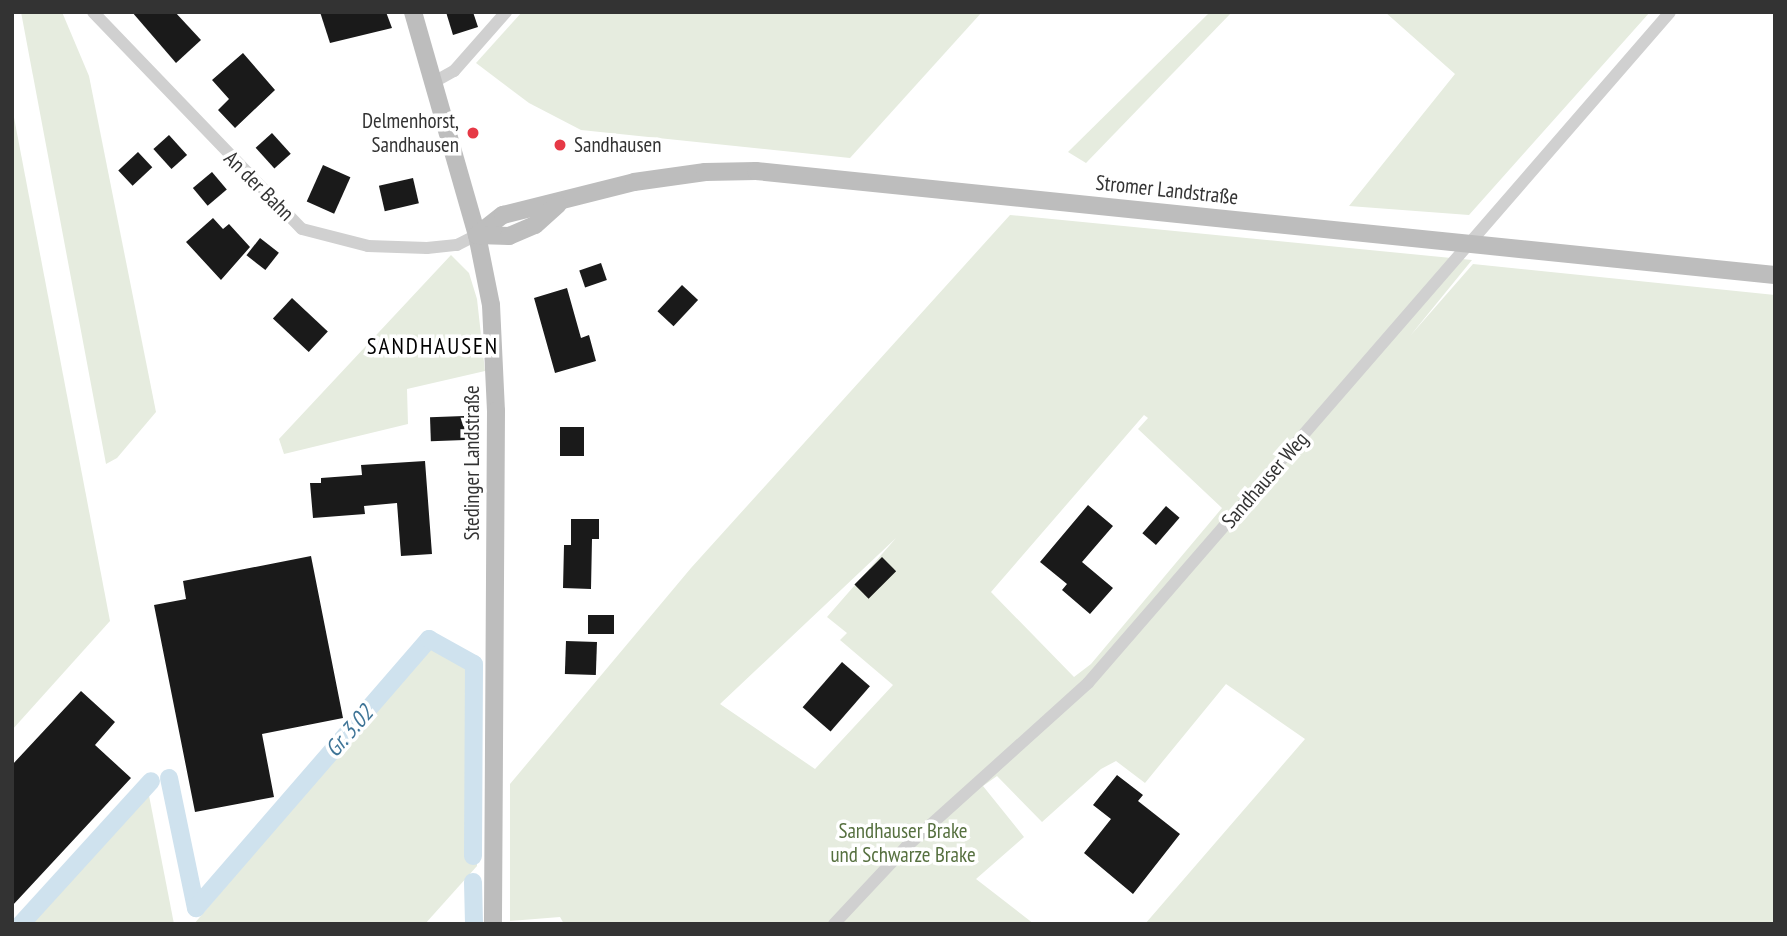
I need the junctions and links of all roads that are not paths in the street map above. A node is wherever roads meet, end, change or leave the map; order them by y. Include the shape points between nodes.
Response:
1 (93, 12) edge
2 (413, 12) edge
3 (506, 12) edge
4 (1670, 12) edge
5 (434, 82) junction
6 (477, 235) junction
7 (1467, 244) junction
8 (1775, 275) edge
9 (493, 924) edge
10 (834, 924) edge

1 - 6 street, An der Bahn via 302,229 320,237 392,247 457,245
2 - 5 main road, Stedinger Landstraße
3 - 5 street via 454,71
4 - 7 street, Sandhauser Weg
5 - 6 main road, Stedinger Landstraße
6 - 7 main road, Stromer Landstraße via 503,215 646,180 756,171
6 - 9 main road, Stedinger Landstraße via 491,305 496,411
7 - 8 main road, Stromer Landstraße
7 - 10 street, Sandhauser Weg via 1088,682 906,847

